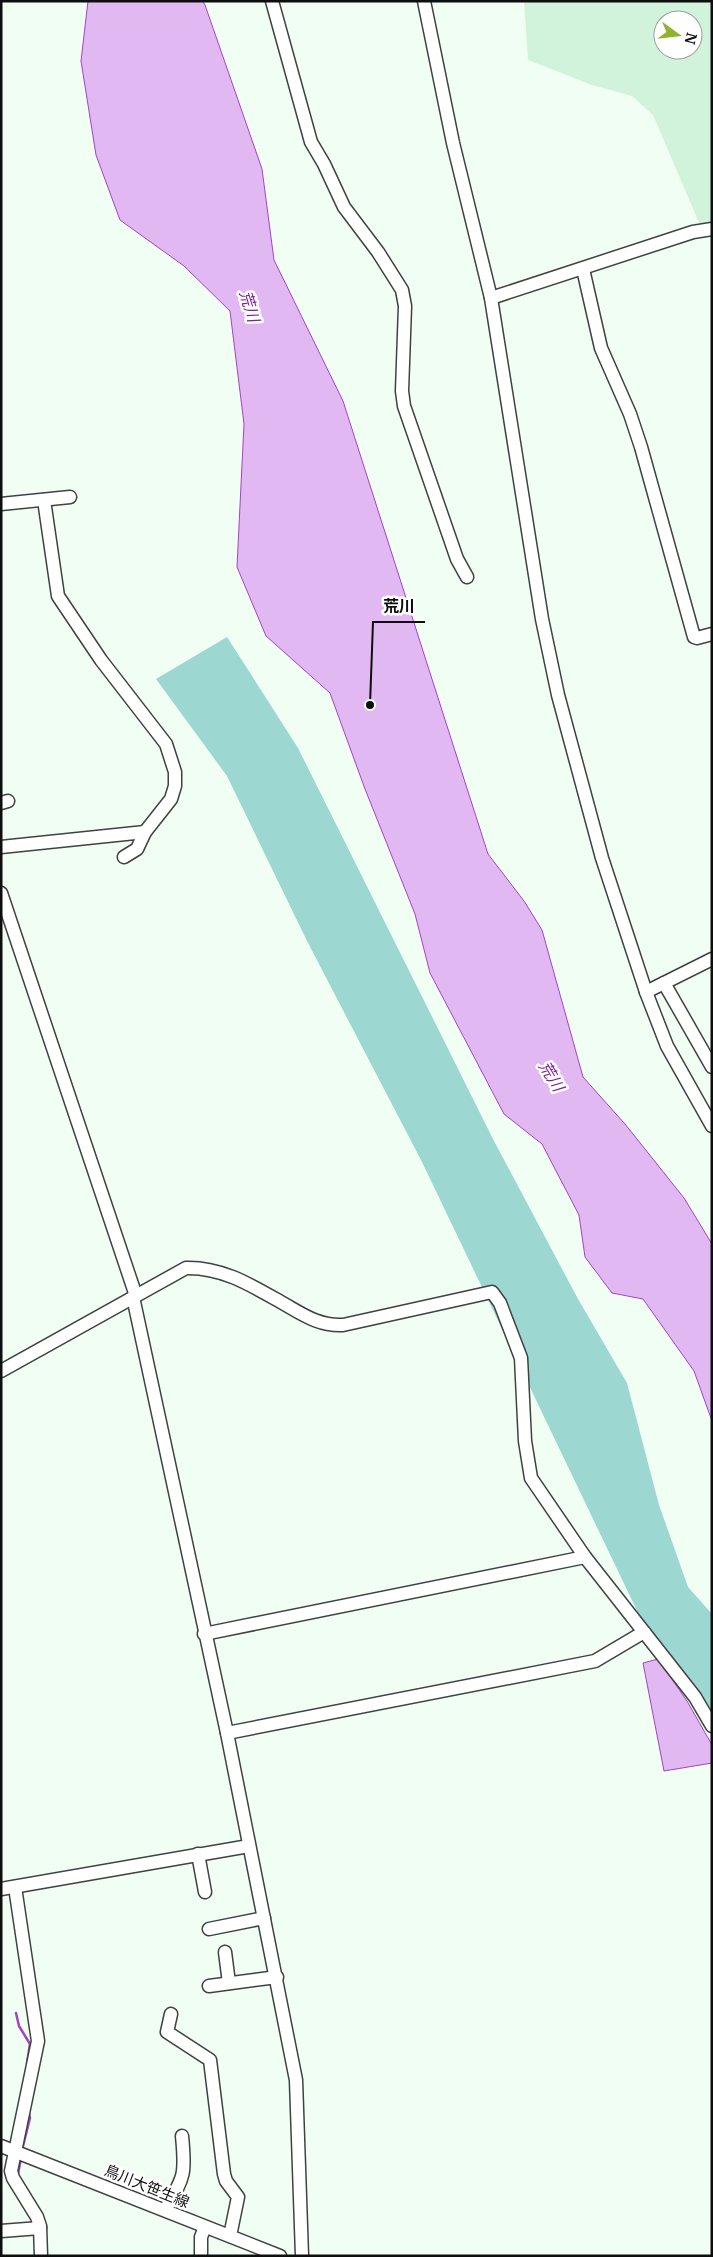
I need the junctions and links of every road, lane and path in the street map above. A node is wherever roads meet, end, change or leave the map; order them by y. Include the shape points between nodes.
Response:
1 (272, 1) edge
2 (424, 1) edge
3 (712, 229) edge
4 (582, 269) junction
5 (490, 298) junction
6 (70, 497) dead end
7 (44, 500) junction
8 (1, 504) edge
9 (467, 577) dead end
10 (712, 634) edge
11 (145, 832) junction
12 (1, 847) edge
13 (124, 857) dead end
14 (1, 893) edge
15 (712, 959) edge
16 (664, 983) junction
17 (646, 992) junction
18 (712, 1067) edge
19 (712, 1126) edge
20 (135, 1296) junction
21 (1, 1371) edge
22 (585, 1557) junction
23 (644, 1632) junction
24 (204, 1634) junction
25 (712, 1726) edge
26 (227, 1733) junction
27 (249, 1846) junction
28 (198, 1854) junction
29 (5, 1885) edge
30 (205, 1892) dead end
31 (264, 1918) junction
32 (209, 1929) dead end
33 (225, 1952) dead end
34 (277, 1977) junction
35 (229, 1983) junction
36 (208, 1986) dead end
37 (172, 2014) dead end
38 (182, 2136) dead end
39 (1, 2146) edge
40 (14, 2151) junction
41 (165, 2210) junction
42 (205, 2227) junction
43 (40, 2228) junction
44 (1, 2232) edge
45 (230, 2236) junction
46 (41, 2256) edge
47 (201, 2256) edge
48 (280, 2256) edge
49 (302, 2256) edge

1 - 9 street via 311,142 344,207 402,290 405,306 404,406 456,559
2 - 5 street
3 - 4 street via 693,232
4 - 5 street
4 - 10 street via 601,348 641,447 694,637
5 - 17 street via 542,619 558,696 602,858
6 - 7 street
7 - 8 street
7 - 11 street via 58,596 101,660 166,744 171,758 175,786 171,799
11 - 12 street
11 - 13 street via 137,849
14 - 20 street
15 - 16 street
16 - 17 street
16 - 18 street
17 - 19 street via 667,1046
20 - 21 street
20 - 22 street via 186,1268 208,1269 242,1281 314,1321 332,1326 492,1292 500,1303 521,1358 525,1441 531,1478
20 - 24 street
22 - 23 street
22 - 24 street
23 - 25 street via 695,1697
23 - 26 street via 595,1661
24 - 26 street
26 - 27 street
27 - 28 street
27 - 31 street
28 - 29 street
28 - 30 street
29 - 40 street via 38,2041
31 - 32 street
31 - 34 street
33 - 35 street
34 - 35 street
34 - 49 street via 296,2080
35 - 36 street
37 - 45 street via 167,2032 210,2060 224,2174 238,2197
38 - 41 street via 185,2170
39 - 40 street, 鳥川大笹生線
40 - 41 street, 鳥川大笹生線
40 - 43 street via 13,2178 37,2217
41 - 42 street, 鳥川大笹生線
42 - 45 street, 鳥川大笹生線
42 - 47 street via 201,2237
43 - 44 street
43 - 46 street
45 - 48 street, 鳥川大笹生線

